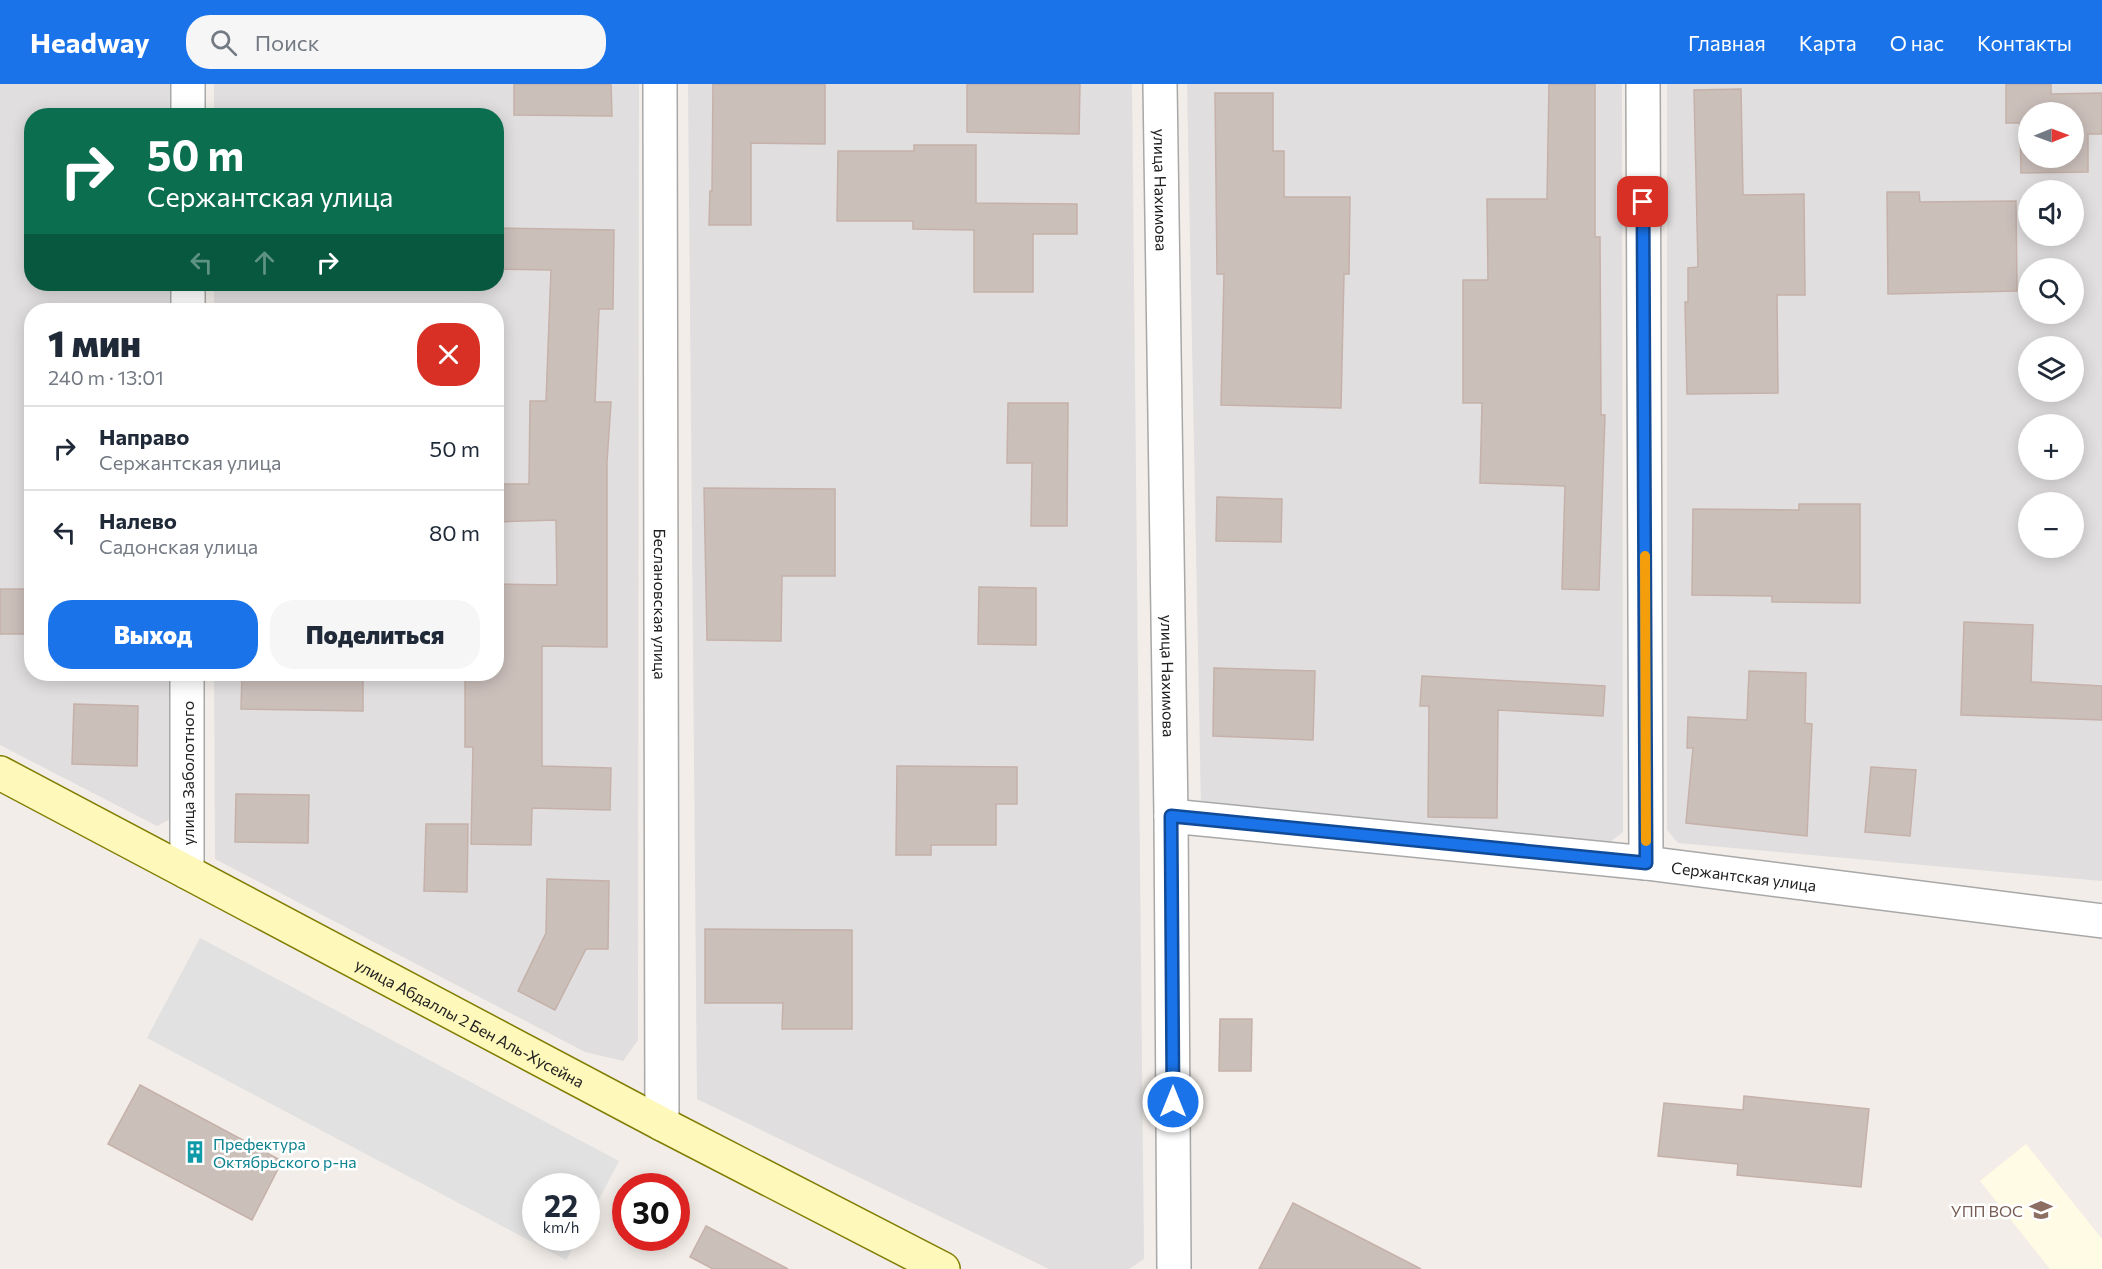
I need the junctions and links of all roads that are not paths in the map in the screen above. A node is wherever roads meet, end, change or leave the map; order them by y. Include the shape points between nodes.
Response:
1 (188, 84) edge
2 (660, 84) edge
3 (1160, 84) edge
4 (1642, 84) edge
5 (188, 108) edge
6 (187, 681) edge
7 (0, 773) edge
8 (1171, 816) junction
9 (1646, 863) junction
10 (187, 872) junction
11 (2102, 921) edge
12 (662, 1124) junction
13 (943, 1269) edge
14 (1174, 1269) edge

1 - 5 street
2 - 12 street, Беслановская улица
3 - 8 street, улица Нахимова
4 - 9 street
6 - 10 street, улица Заболотного
7 - 10 main road, улица Абдаллы 2 Бен Аль-Хусейна
8 - 9 street, Сержантская улица
8 - 14 street, улица Нахимова
9 - 11 street, Сержантская улица
10 - 12 main road, улица Абдаллы 2 Бен Аль-Хусейна
12 - 13 main road, улица Абдаллы 2 Бен Аль-Хусейна

